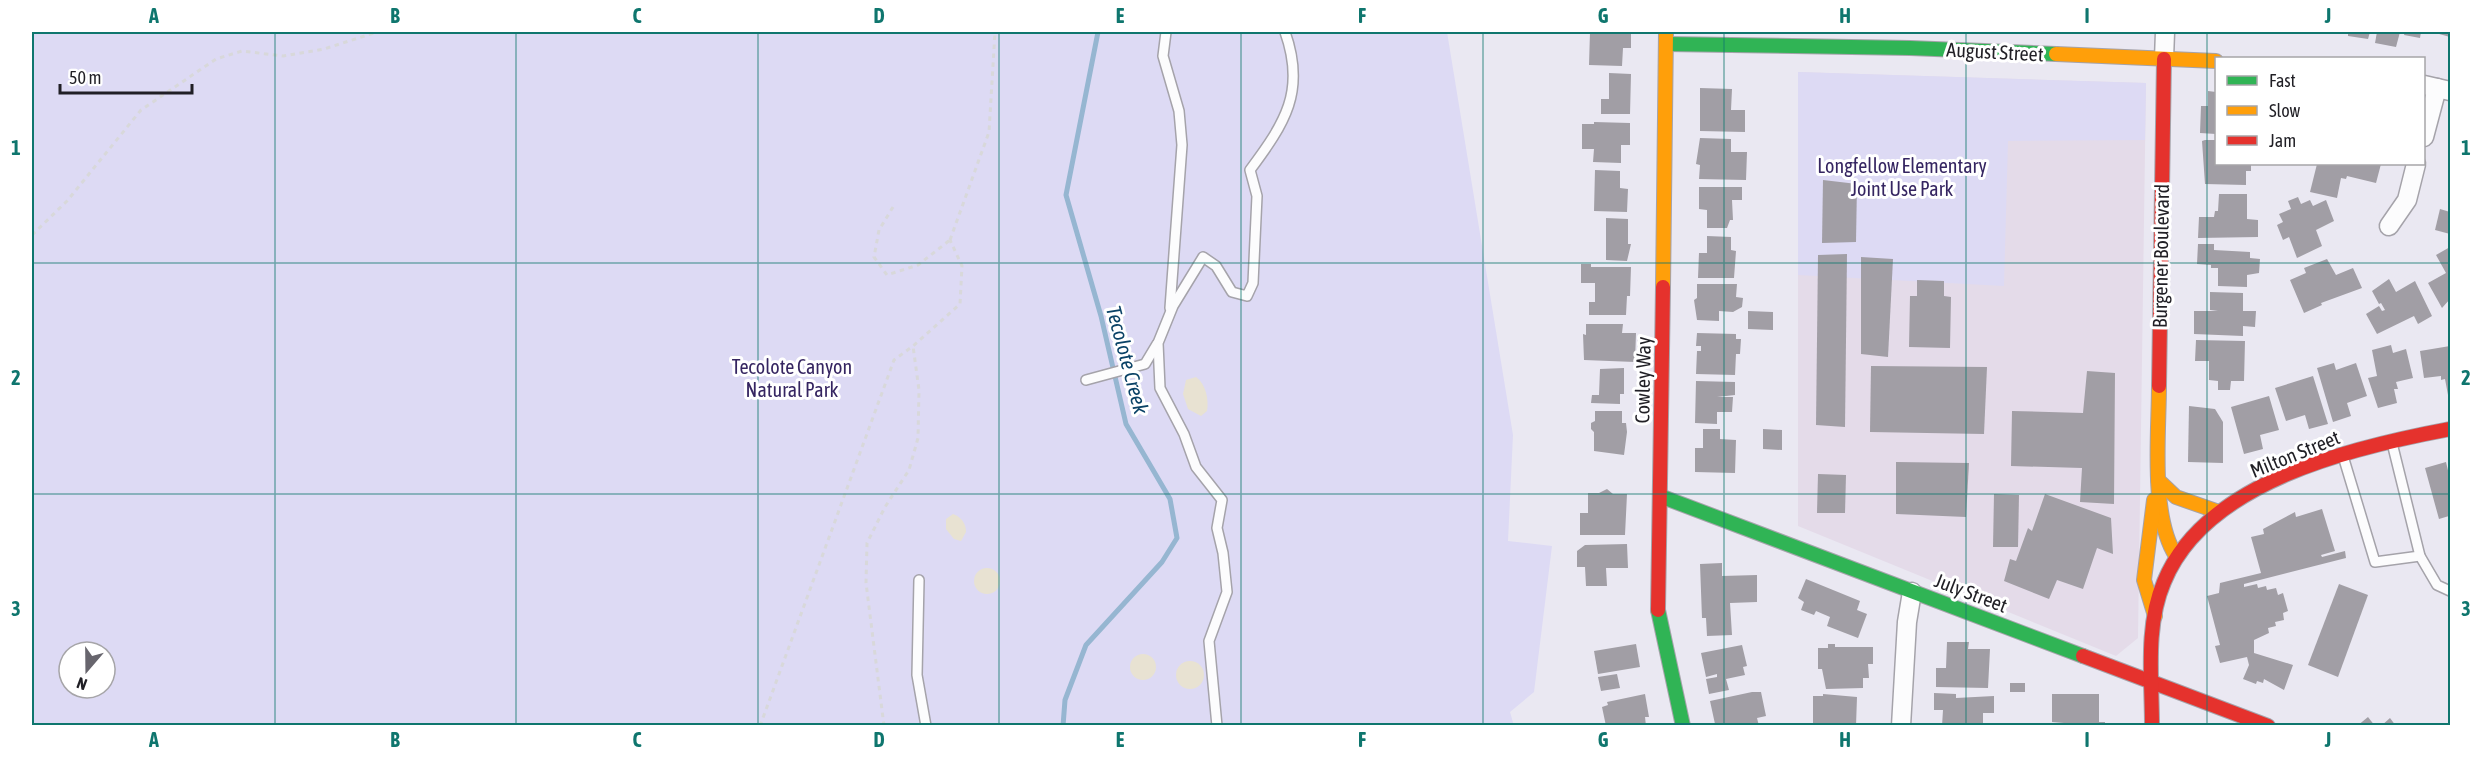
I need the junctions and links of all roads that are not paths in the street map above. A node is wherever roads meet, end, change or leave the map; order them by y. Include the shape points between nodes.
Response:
1 (1166, 32) edge
2 (1285, 32) edge
3 (2165, 32) edge
4 (1666, 38) edge
5 (1911, 40) edge
6 (2164, 60) junction
7 (2215, 61) edge
8 (2437, 88) edge
9 (2425, 133) edge
10 (2416, 165) edge
11 (2389, 226) dead end
12 (1170, 313) junction
13 (1158, 343) junction
14 (1086, 380) dead end
15 (2451, 429) edge
16 (2391, 441) junction
17 (2343, 454) junction
18 (2158, 480) junction
19 (1660, 496) junction
20 (2219, 512) junction
21 (2176, 556) junction
22 (2420, 556) junction
23 (919, 580) dead end
24 (2451, 591) edge
25 (1912, 592) junction
26 (2156, 618) junction
27 (2153, 683) junction
28 (926, 726) edge
29 (1217, 726) edge
30 (1683, 726) edge
31 (1901, 726) edge
32 (2152, 726) edge
33 (2268, 726) edge

1 - 12 lane via 1163,56 1179,111 1182,145
2 - 12 lane via 1294,76 1287,110 1280,130 1250,170 1257,196 1253,283 1246,296 1232,292 1216,266 1203,257
3 - 6 street, Burgener Boulevard
4 - 5 street, August Street
4 - 19 street, Cowley Way
5 - 6 street, August Street
6 - 7 street, August Street
6 - 18 street, Burgener Boulevard
8 - 9 street
10 - 11 street via 2407,200
12 - 13 lane
13 - 14 lane via 1145,364
13 - 29 lane via 1160,388 1196,467 1222,500 1217,528 1227,592 1209,641
15 - 16 street, Milton Street
16 - 17 street, Milton Street
16 - 22 lane
17 - 20 street, Milton Street via 2260,487
17 - 22 lane via 2375,562
18 - 20 street via 2176,497
18 - 21 street, Burgener Boulevard via 2168,542
18 - 26 street, Burgener Boulevard via 2144,580
19 - 25 street, July Street
19 - 30 street, Cowley Way via 1658,619
20 - 21 street, Milton Street via 2197,530
21 - 26 street, Burgener Boulevard via 2164,581
22 - 24 lane via 2437,585
23 - 28 lane via 916,675
25 - 27 street, July Street
25 - 31 street
26 - 27 street, Burgener Boulevard
27 - 32 street, Burgener Boulevard
27 - 33 street, July Street

